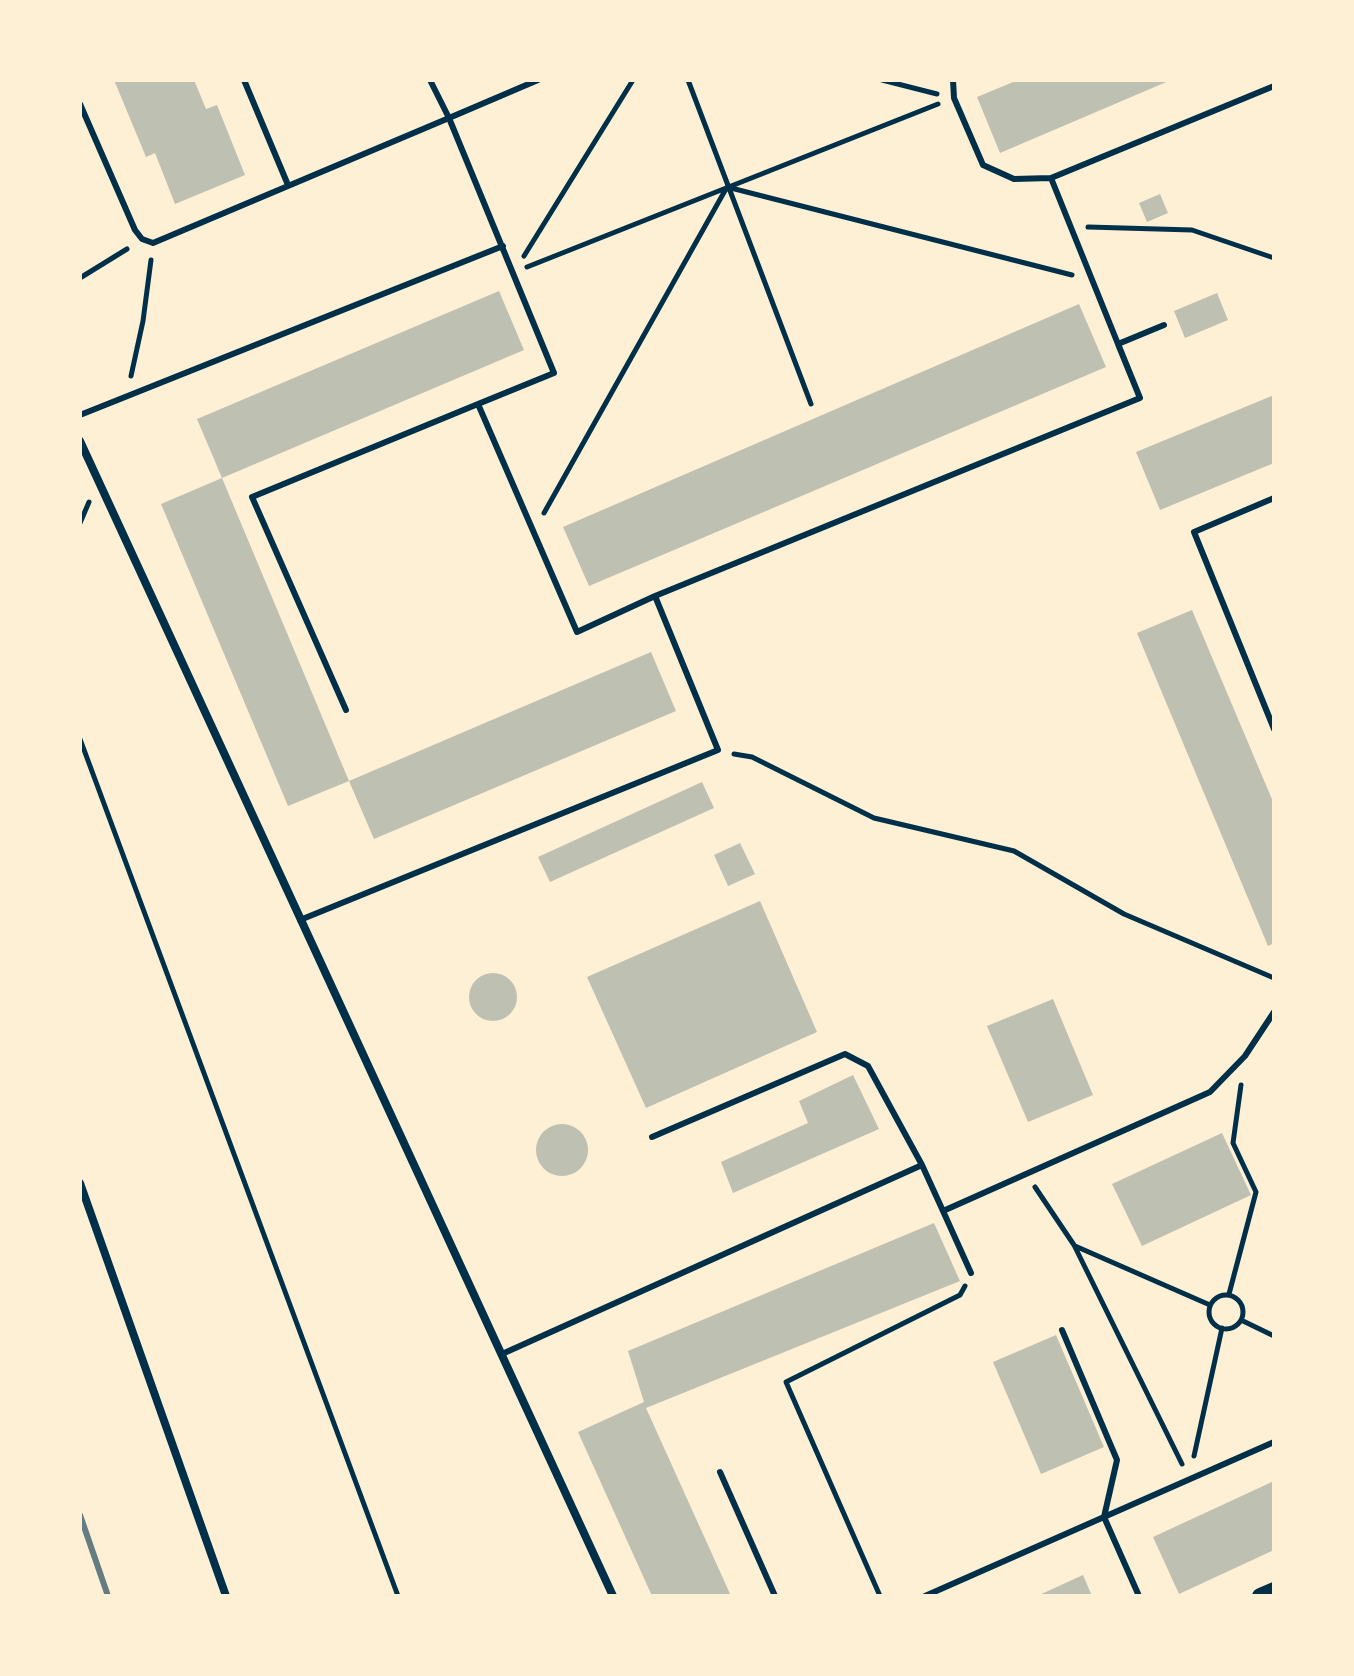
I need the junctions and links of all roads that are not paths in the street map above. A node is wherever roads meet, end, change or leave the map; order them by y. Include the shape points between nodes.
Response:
1 (244, 80) edge
2 (430, 80) edge
3 (538, 80) edge
4 (953, 80) edge
5 (1274, 86) edge
6 (80, 104) edge
7 (449, 118) junction
8 (1051, 178) junction
9 (288, 185) junction
10 (503, 246) junction
11 (1164, 325) dead end
12 (1118, 344) junction
13 (478, 404) junction
14 (80, 415) edge
15 (80, 441) edge
16 (1274, 498) edge
17 (655, 596) junction
18 (346, 710) dead end
19 (1274, 729) edge
20 (300, 920) junction
21 (1274, 1012) edge
22 (652, 1137) dead end
23 (922, 1165) junction
24 (80, 1183) edge
25 (943, 1211) junction
26 (971, 1273) road end
27 (1062, 1330) dead end
28 (502, 1354) junction
29 (1274, 1442) edge
30 (720, 1472) dead end
31 (1104, 1517) junction
32 (1274, 1590) edge
33 (226, 1596) edge
34 (613, 1596) edge
35 (775, 1596) edge
36 (925, 1596) edge
37 (1139, 1596) edge
38 (1260, 1596) edge

1 - 9 lane
2 - 7 lane
3 - 7 lane
4 - 8 lane via 954,98 983,165 1014,179
5 - 8 lane
6 - 9 lane via 142,239 153,243
7 - 9 lane
7 - 10 lane
8 - 12 lane
10 - 13 lane via 554,373
10 - 14 lane
11 - 12 lane
12 - 17 lane via 1140,398
13 - 17 lane via 577,632
13 - 18 lane via 252,497
15 - 20 street
16 - 19 lane via 1194,532
17 - 20 lane via 718,750
20 - 28 street
21 - 25 lane via 1245,1056 1210,1092
22 - 23 lane via 845,1054 868,1066
23 - 25 lane
23 - 28 lane
24 - 33 street
25 - 26 lane
27 - 31 lane via 1117,1460
28 - 34 street
29 - 31 lane
30 - 35 lane
31 - 36 lane
31 - 37 lane
32 - 38 main road

